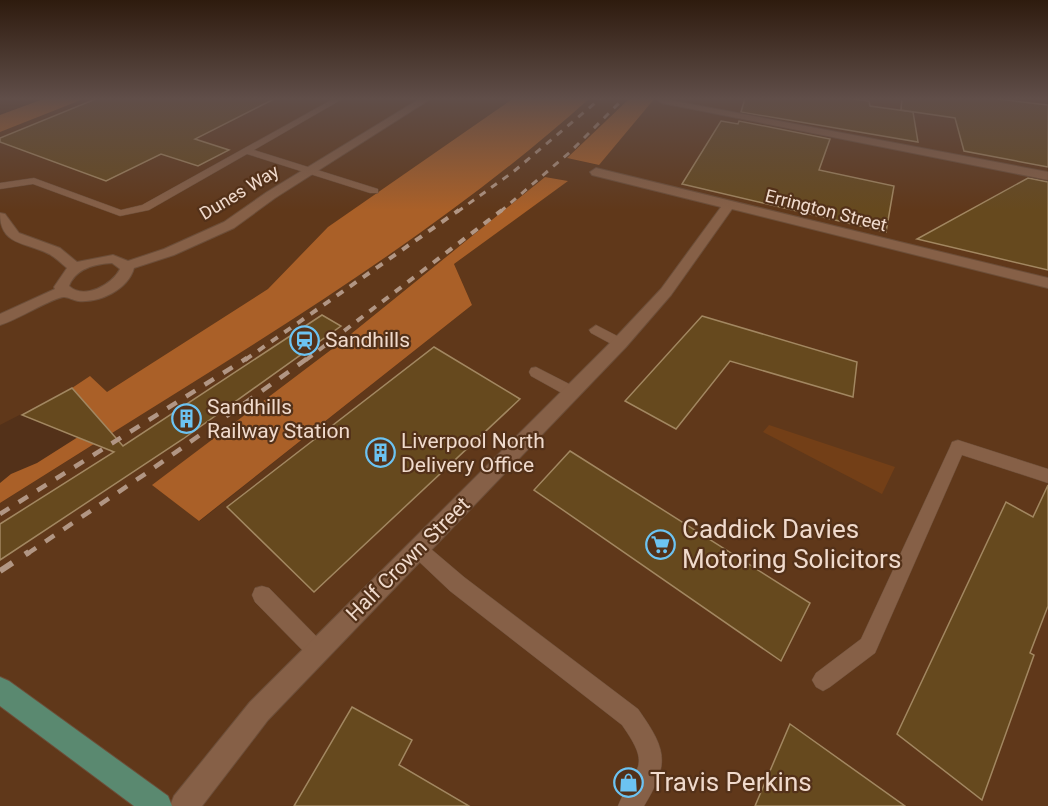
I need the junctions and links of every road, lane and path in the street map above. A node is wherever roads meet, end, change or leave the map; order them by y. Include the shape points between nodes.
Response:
1 (273, 136) edge
2 (368, 136) edge
3 (843, 136) edge
4 (246, 151) junction
5 (312, 171) junction
6 (596, 172) dead end
7 (1048, 176) edge
8 (0, 186) edge
9 (374, 191) dead end
10 (729, 205) junction
11 (0, 217) edge
12 (126, 266) junction
13 (76, 268) junction
14 (1048, 283) edge
15 (64, 291) junction
16 (0, 320) edge
17 (596, 330) dead end
18 (620, 343) junction
19 (536, 372) dead end
20 (572, 392) junction
21 (1048, 476) edge
22 (418, 549) junction
23 (262, 595) dead end
24 (317, 651) junction
25 (823, 680) dead end
26 (0, 690) edge
27 (158, 806) edge
28 (184, 806) edge
29 (630, 806) edge

1 - 4 lane
2 - 5 street, Dunes Way
3 - 7 street
4 - 5 lane
4 - 8 lane via 145,208 120,213 34,181
5 - 9 lane
5 - 12 street, Dunes Way via 229,225
6 - 10 street, Errington Street
10 - 14 street, Errington Street
10 - 18 street, Half Crown Street via 666,292
11 - 13 street via 14,236 55,251
12 - 13 street, Dunes Way via 104,259
12 - 15 street via 121,280 104,291 81,296
13 - 15 street via 63,280
15 - 16 street
17 - 18 lane
18 - 20 street, Half Crown Street
19 - 20 lane
20 - 22 street, Half Crown Street
21 - 25 lane via 958,447 868,646
22 - 24 street, Half Crown Street
22 - 29 lane via 457,584 630,717 649,743 651,771
23 - 24 lane
24 - 28 street, Half Crown Street via 259,711
26 - 27 main road

